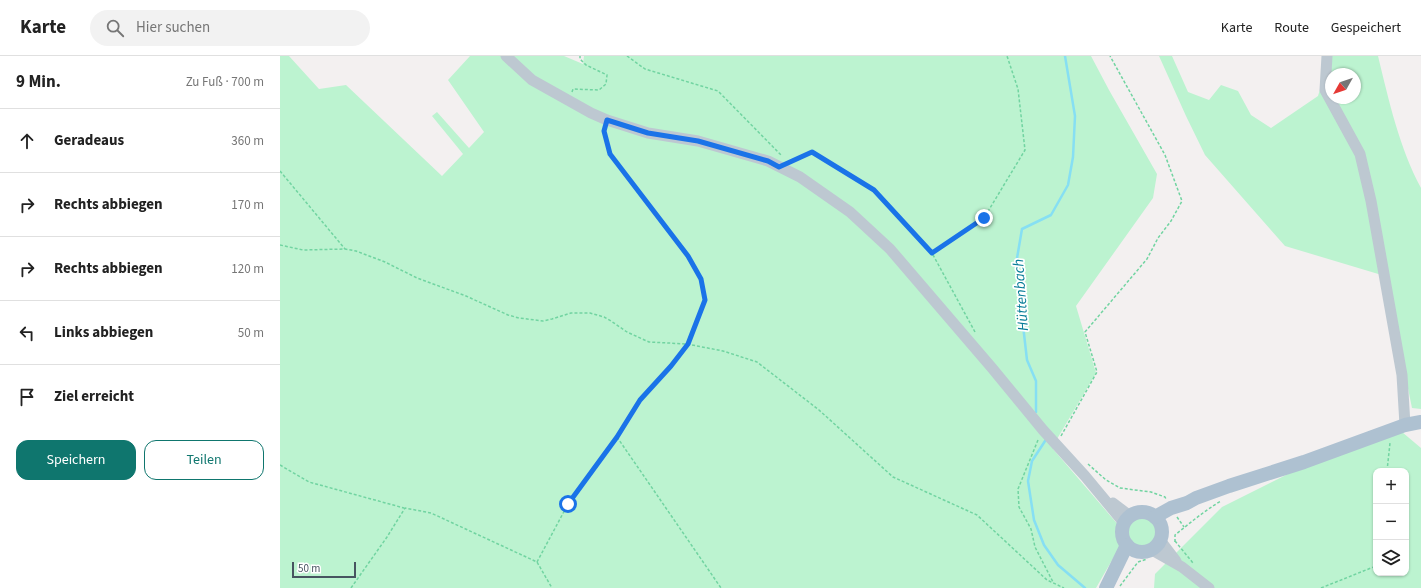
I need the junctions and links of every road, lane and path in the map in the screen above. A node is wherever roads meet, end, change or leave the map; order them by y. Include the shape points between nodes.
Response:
1 (506, 56) edge
2 (580, 56) edge
3 (627, 56) edge
4 (1007, 56) edge
5 (1110, 56) edge
6 (1327, 56) edge
7 (572, 93) dead end
8 (607, 120) junction
9 (781, 162) junction
10 (280, 171) edge
11 (280, 245) edge
12 (345, 249) junction
13 (932, 253) junction
14 (978, 337) dead end
15 (688, 344) junction
16 (1421, 422) edge
17 (1404, 425) junction
18 (1043, 430) junction
19 (617, 437) junction
20 (1390, 440) dead end
21 (1056, 445) junction
22 (1084, 460) dead end
23 (280, 465) edge
24 (1387, 468) edge
25 (405, 508) junction
26 (1173, 511) junction
27 (1127, 520) junction
28 (1158, 520) junction
29 (1184, 527) dead end
30 (1156, 545) junction
31 (1131, 548) junction
32 (537, 562) junction
33 (1373, 567) edge
34 (1053, 582) junction
35 (351, 588) edge
36 (552, 588) edge
37 (721, 588) edge
38 (1064, 588) edge
39 (1106, 588) edge
40 (1209, 588) edge
41 (1321, 588) edge

1 - 8 street via 532,80
2 - 7 path via 586,65 607,75 606,84 599,90 573,89
3 - 9 path via 645,70 718,91
4 - 13 path via 1018,89 1025,150 984,218
5 - 21 path via 1165,155 1182,201 1147,259 1085,332 1097,372
6 - 17 street via 1325,90 1360,154 1371,202 1402,375
8 - 9 street via 648,133 698,141 768,161
8 - 15 path via 604,131 610,154 688,256 701,279 705,300
9 - 13 path via 812,152 874,190
9 - 18 street via 850,212 890,249
10 - 12 path
11 - 12 path via 303,250
12 - 15 path via 385,262 417,278 508,315 543,321 571,313 590,313 612,320 627,332 649,342
13 - 14 path
15 - 19 path via 640,400
15 - 34 path via 723,350 757,362 819,410 893,477 977,515 1047,580
16 - 17 main road
17 - 26 main road via 1196,498
18 - 21 street
18 - 34 path via 1018,489 1019,507
19 - 32 path via 568,504
19 - 37 path
20 - 24 path
21 - 27 street
22 - 26 path via 1106,480 1120,488 1151,492 1164,497
23 - 25 path via 309,482
25 - 32 path via 431,513
25 - 35 path
26 - 28 main road
26 - 29 path
27 - 28 main road via 1137,512 1144,512
27 - 31 main road via 1122,532
28 - 30 main road via 1162,530
30 - 31 main road via 1145,552
30 - 40 street
31 - 39 main road
32 - 36 path
33 - 41 path
34 - 38 path

